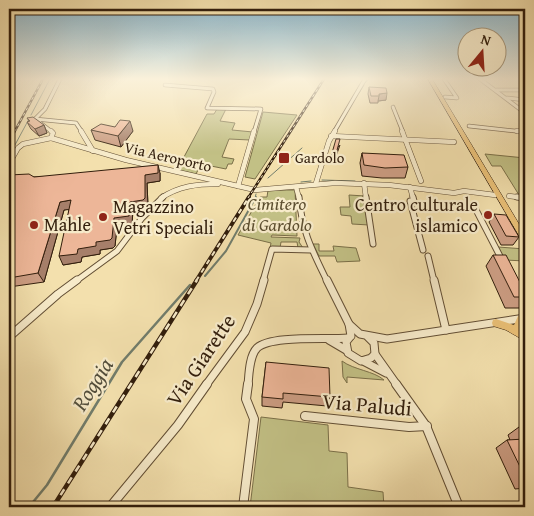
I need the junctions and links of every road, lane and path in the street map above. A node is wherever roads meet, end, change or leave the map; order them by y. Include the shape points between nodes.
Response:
1 (48, 103) edge
2 (209, 103) edge
3 (351, 103) edge
4 (444, 103) edge
5 (449, 103) edge
6 (514, 103) edge
7 (393, 107) dead end
8 (525, 112) edge
9 (35, 119) junction
10 (469, 126) dead end
11 (525, 132) edge
12 (331, 136) junction
13 (51, 138) junction
14 (406, 140) junction
15 (454, 142) dead end
16 (93, 151) junction
17 (9, 164) edge
18 (420, 182) dead end
19 (364, 183) junction
20 (228, 184) junction
21 (316, 184) junction
22 (238, 186) junction
23 (296, 187) junction
24 (410, 187) junction
25 (495, 194) dead end
26 (509, 196) dead end
27 (525, 198) edge
28 (474, 206) dead end
29 (525, 229) edge
30 (525, 239) edge
31 (373, 244) dead end
32 (311, 250) junction
33 (423, 250) dead end
34 (428, 256) dead end
35 (507, 269) edge
36 (524, 319) edge
37 (496, 322) junction
38 (348, 324) junction
39 (446, 330) junction
40 (360, 334) junction
41 (9, 336) edge
42 (524, 336) edge
43 (350, 337) junction
44 (368, 337) junction
45 (387, 338) junction
46 (329, 340) junction
47 (346, 350) junction
48 (375, 350) junction
49 (363, 361) junction
50 (386, 373) junction
51 (305, 416) dead end
52 (427, 426) junction
53 (110, 507) edge
54 (243, 507) edge
55 (459, 507) edge

1 - 9 street
2 - 22 street via 207,108 261,110
3 - 12 street
4 - 30 main road
5 - 29 main road
6 - 8 street
7 - 14 street
9 - 13 street via 53,133
9 - 16 street via 76,123
10 - 11 street
12 - 14 street
12 - 21 street
13 - 16 street, Via Aeroporto
13 - 17 street via 23,144
14 - 15 street
14 - 18 street
16 - 20 street, Via Aeroporto
19 - 21 street, Via Aeroporto
19 - 24 street, Via Aeroporto
19 - 31 street
20 - 22 street, Via Aeroporto
20 - 41 street via 192,184 167,195 153,205 114,254 56,296
21 - 23 street, Via Aeroporto
22 - 23 street, Via Aeroporto via 255,190
23 - 32 street via 302,223
24 - 25 street, Via Aeroporto
24 - 33 street via 414,201 410,201
26 - 27 street
28 - 35 street
32 - 38 street
32 - 53 street, Via Giarette via 272,249 257,304 245,332 178,425
34 - 39 street
36 - 37 street
36 - 42 main road via 518,325
37 - 39 street
37 - 42 main road
38 - 40 street
38 - 43 street
39 - 45 street
40 - 43 street
40 - 44 street
43 - 46 street
43 - 47 street
44 - 45 street
44 - 48 street
45 - 48 street
46 - 47 street
46 - 54 street via 277,340 262,345 252,356 246,399 254,419
47 - 49 street via 353,358
48 - 49 street via 371,359
48 - 50 street, Via Paludi
49 - 50 street, Via Paludi
50 - 52 street, Via Paludi
51 - 52 street, Via Paludi
52 - 55 street, Via Paludi

